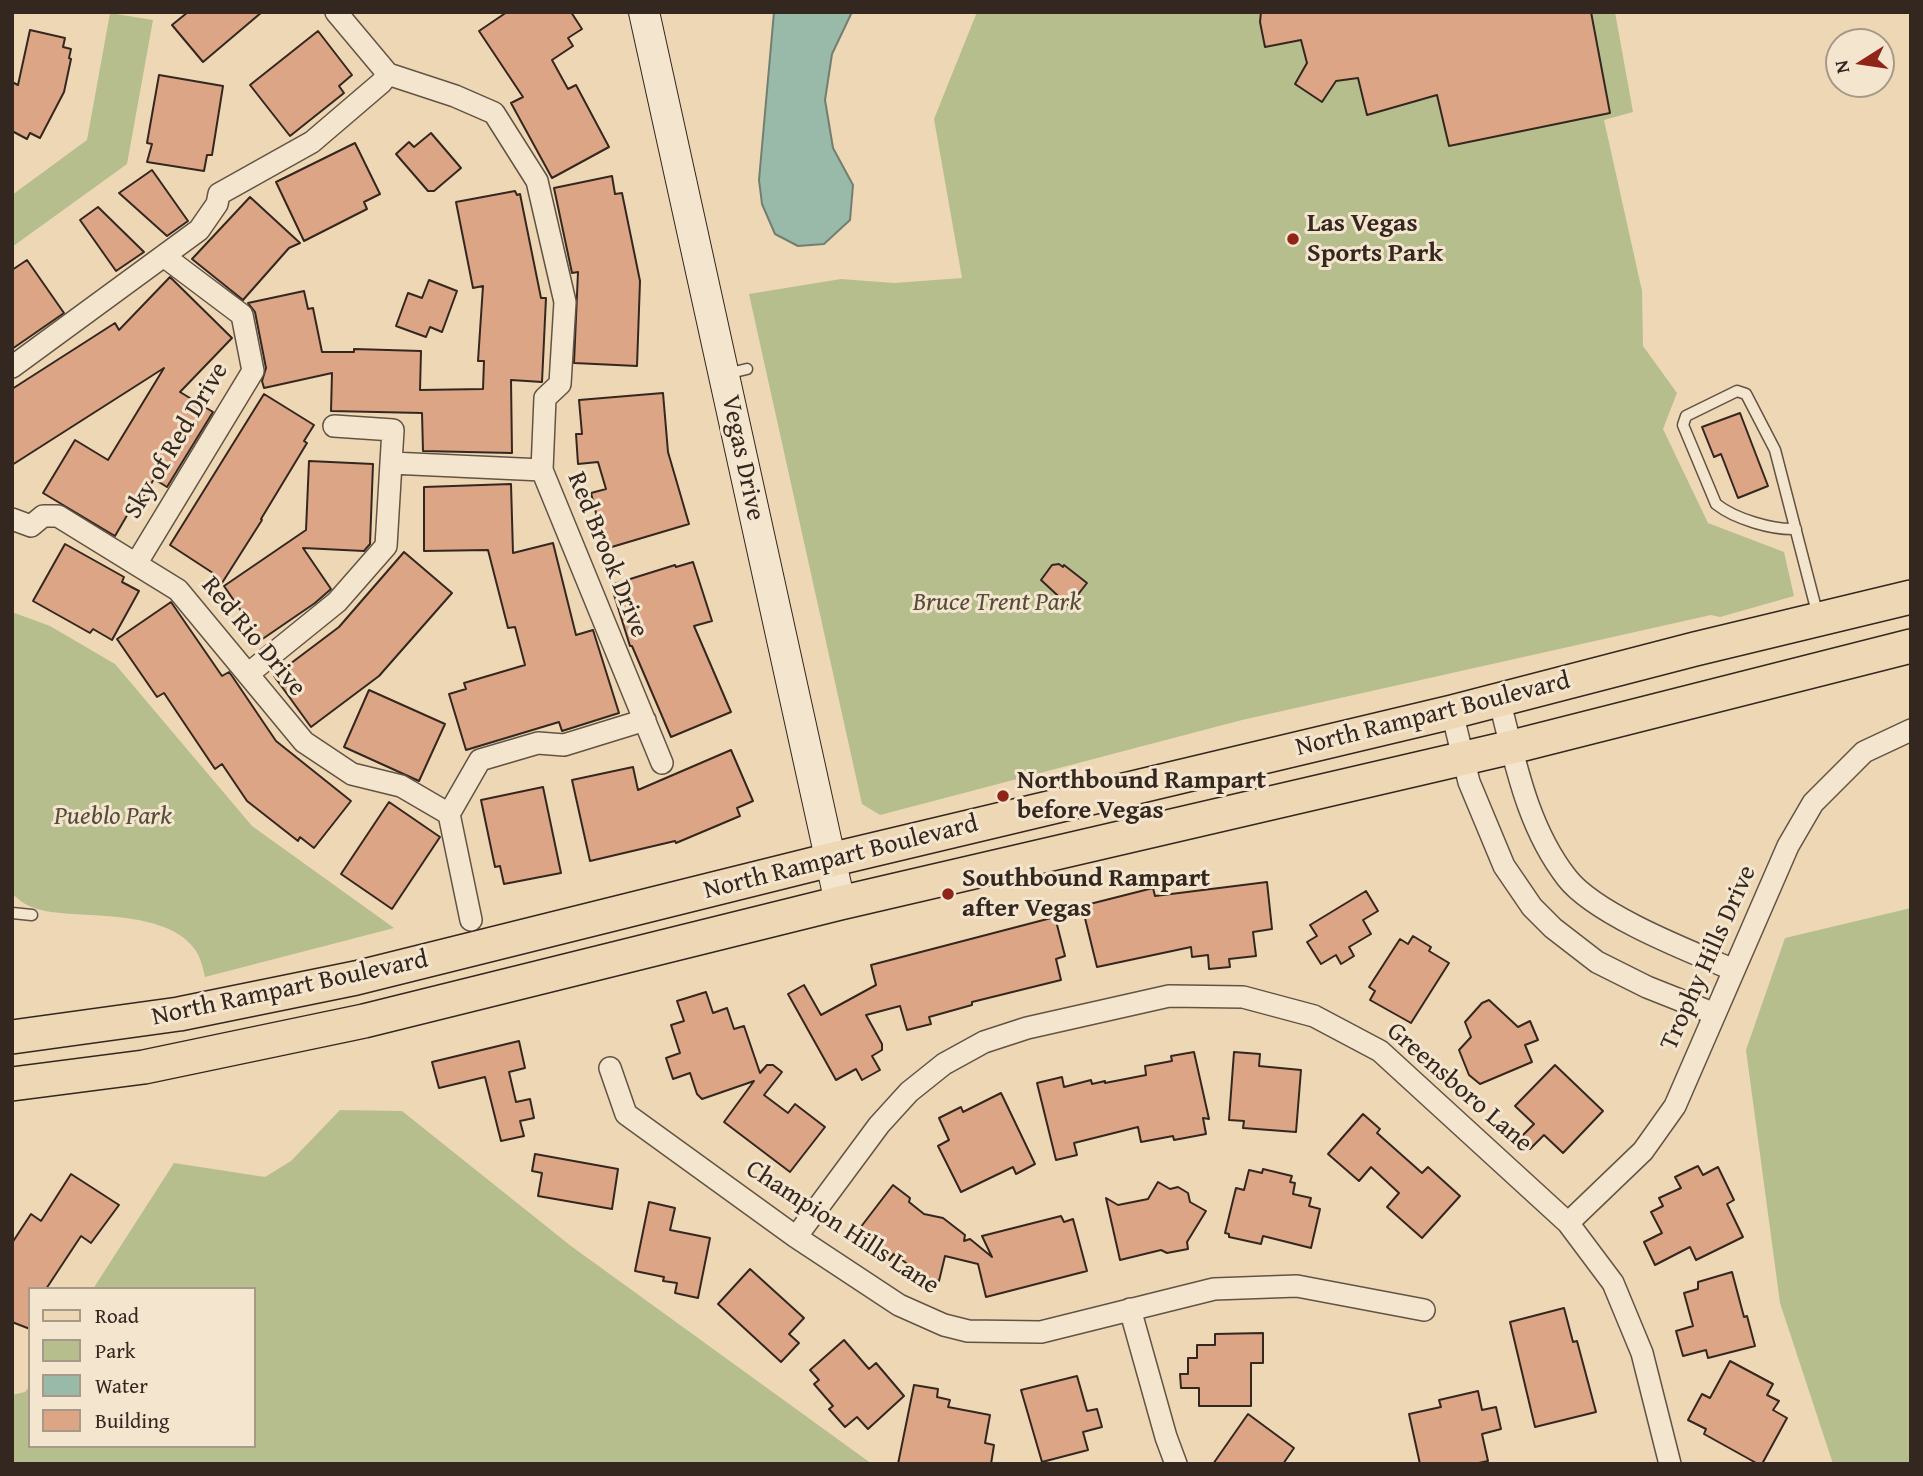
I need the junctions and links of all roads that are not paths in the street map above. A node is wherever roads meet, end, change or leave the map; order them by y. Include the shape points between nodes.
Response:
1 (336, 12) edge
2 (644, 12) edge
3 (388, 74) junction
4 (165, 257) junction
5 (12, 367) edge
6 (334, 426) dead end
7 (391, 463) junction
8 (542, 470) junction
9 (12, 519) edge
10 (1796, 529) junction
11 (135, 564) junction
12 (1911, 597) edge
13 (1818, 619) junction
14 (1911, 646) edge
15 (1683, 652) junction
16 (248, 674) junction
17 (1499, 699) junction
18 (1694, 702) junction
19 (1452, 712) junction
20 (645, 720) junction
21 (1911, 730) edge
22 (1512, 747) junction
23 (1463, 758) junction
24 (662, 763) dead end
25 (449, 814) junction
26 (830, 860) junction
27 (840, 903) junction
28 (12, 913) edge
29 (32, 915) dead end
30 (475, 933) junction
31 (1734, 970) junction
32 (1715, 1014) junction
33 (12, 1037) edge
34 (610, 1069) dead end
35 (12, 1084) edge
36 (1568, 1223) junction
37 (796, 1237) junction
38 (1130, 1309) junction
39 (1424, 1310) dead end
40 (1176, 1464) edge
41 (1670, 1464) edge

1 - 3 street
2 - 26 main road, Vegas Drive via 735,371
3 - 4 street via 312,142 219,194 199,230
3 - 8 street, Red Brook Drive via 494,113 537,181 565,302 560,384 545,398
4 - 5 street
4 - 11 street, Sky of Red Drive via 242,315 253,371
6 - 7 street via 393,430
7 - 8 street
7 - 16 street via 386,545 337,602
8 - 20 street, Red Brook Drive
9 - 11 street, Red Rio Drive via 32,526 43,516 58,516
10 - 10 lane via 1775,450 1746,394 1737,391 1686,416 1683,425 1716,504 1776,530
10 - 13 lane
11 - 16 street, Red Rio Drive via 178,590
12 - 13 main road, North Rampart Boulevard
13 - 15 main road, North Rampart Boulevard
14 - 18 main road, North Rampart Boulevard
15 - 17 main road, North Rampart Boulevard
15 - 18 main road
16 - 25 street, Red Rio Drive via 304,742 352,774 401,786
17 - 19 main road, North Rampart Boulevard
17 - 22 street
18 - 22 main road, North Rampart Boulevard
19 - 23 street
19 - 26 main road, North Rampart Boulevard
20 - 24 street, Red Brook Drive
20 - 25 street via 564,746 538,743 480,760
21 - 31 street, Trophy Hills Drive via 1864,752 1813,803 1788,846
22 - 23 main road, North Rampart Boulevard
22 - 31 street via 1529,810 1568,880 1601,907
23 - 27 main road, North Rampart Boulevard
23 - 32 street via 1504,866 1532,907 1597,962
25 - 30 street
26 - 27 main road, Vegas Drive
26 - 30 main road, North Rampart Boulevard
27 - 35 main road, North Rampart Boulevard via 254,1046 144,1067
28 - 29 lane
30 - 33 main road, North Rampart Boulevard via 245,1002
31 - 32 street, Trophy Hills Drive
32 - 36 street, Trophy Hills Drive via 1675,1106 1643,1151
34 - 37 street, Champion Hills Lane via 626,1114
36 - 37 street, Greensboro Lane via 1380,1051 1314,1016 1267,1003 1243,997 1169,996 1027,1028 984,1042 944,1064 909,1092 879,1125
36 - 41 street, Greensboro Lane via 1613,1283 1642,1353
37 - 38 street, Champion Hills Lane via 899,1305 968,1331 1041,1332
38 - 39 street, Champion Hills Lane via 1214,1289 1297,1286
38 - 40 street

